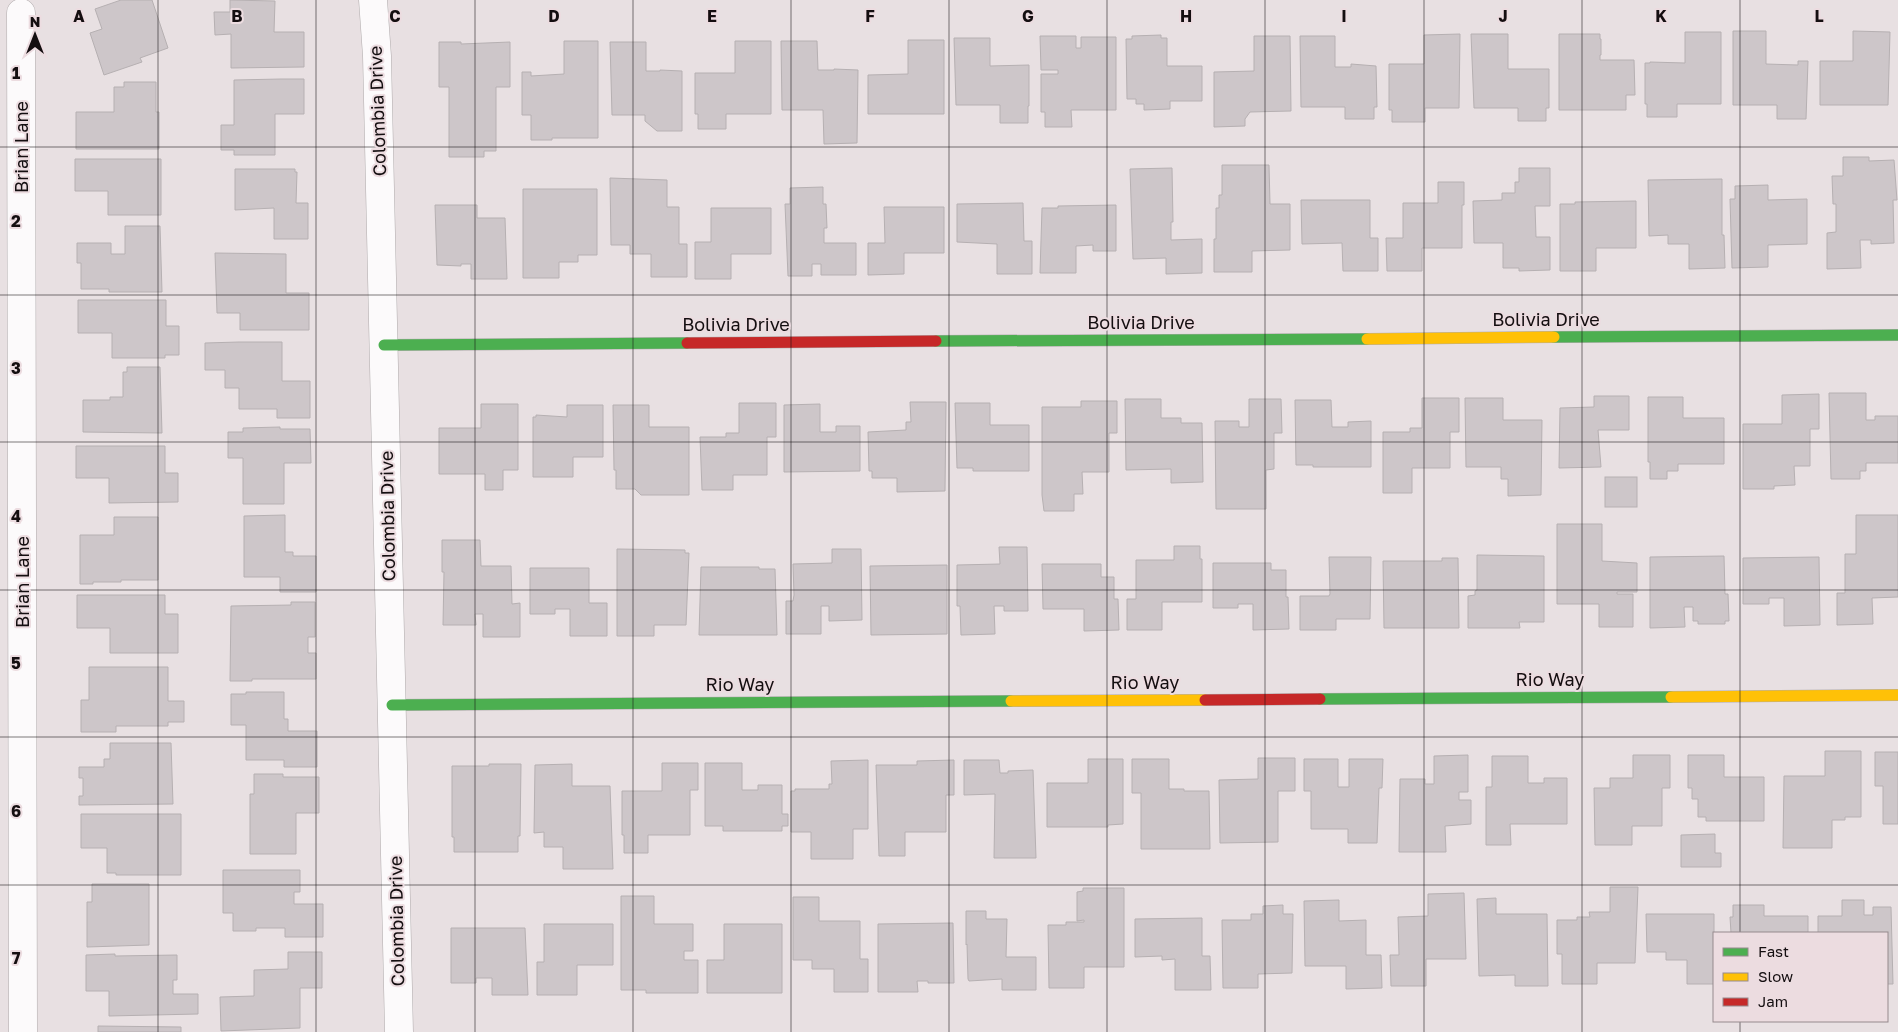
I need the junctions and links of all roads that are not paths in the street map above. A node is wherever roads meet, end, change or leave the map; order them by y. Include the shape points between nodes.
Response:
1 (373, 0) edge
2 (21, 13) dead end
3 (1898, 335) edge
4 (384, 345) junction
5 (11, 560) edge
6 (1898, 695) edge
7 (392, 705) junction
8 (23, 1032) edge
9 (399, 1032) edge

1 - 4 street, Colombia Drive
2 - 5 street, Brian Lane
3 - 4 street, Bolivia Drive
4 - 7 street, Colombia Drive
5 - 8 street, Brian Lane
6 - 7 street, Rio Way
7 - 9 street, Colombia Drive

